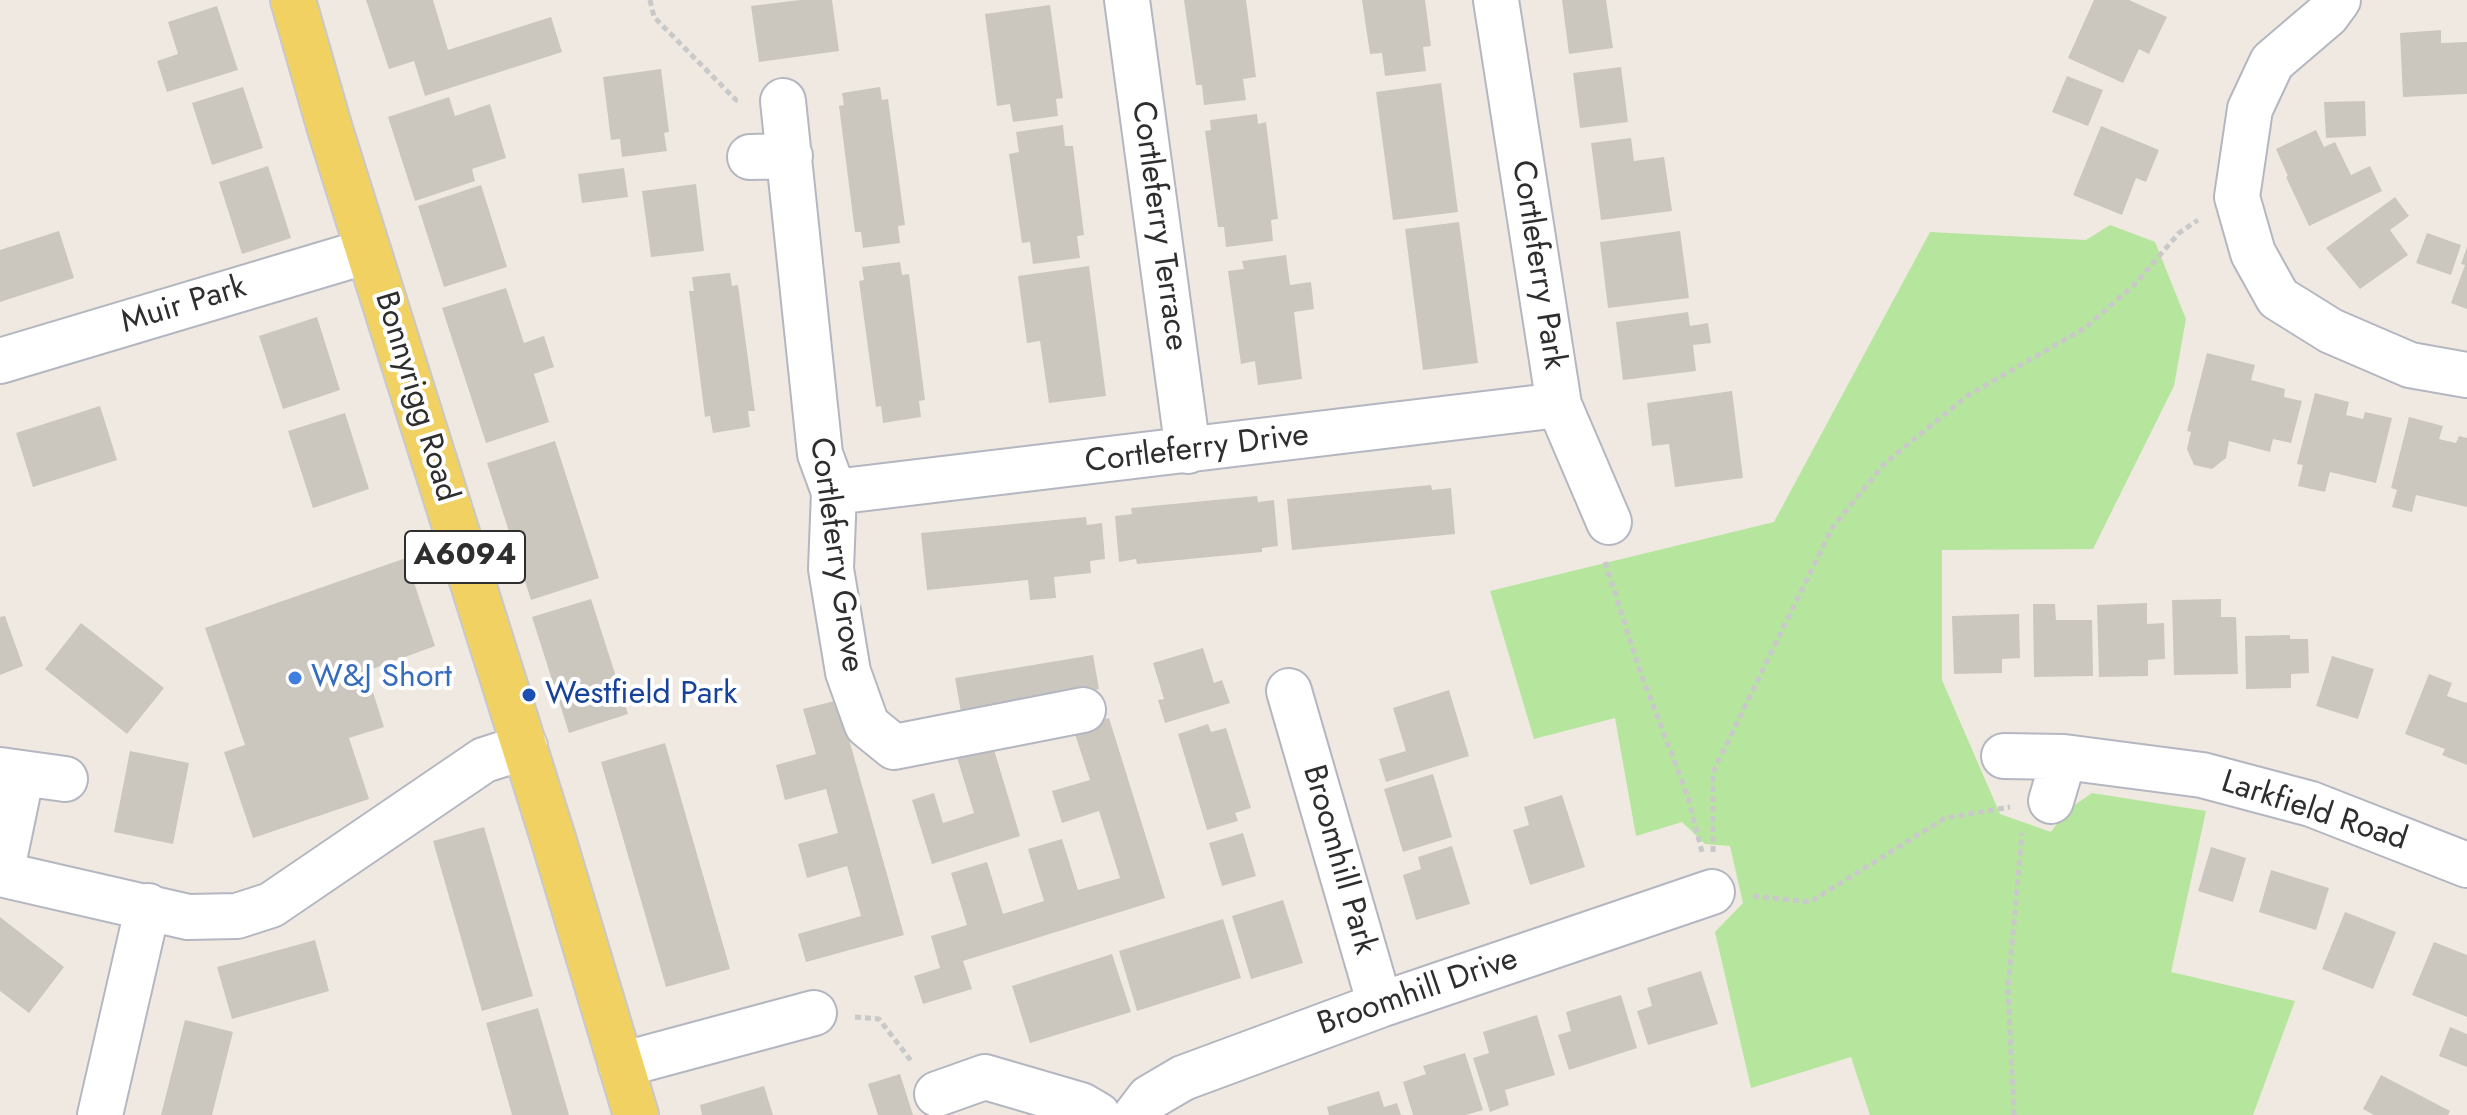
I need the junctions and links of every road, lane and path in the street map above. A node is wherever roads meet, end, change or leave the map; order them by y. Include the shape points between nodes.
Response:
1 (293, 0) edge
2 (650, 0) edge
3 (1127, 0) edge
4 (1496, 0) edge
5 (2338, 0) edge
6 (783, 101) joint
7 (2237, 197) junction
8 (368, 251) junction
9 (0, 361) edge
10 (2467, 375) edge
11 (1559, 405) junction
12 (1188, 451) junction
13 (834, 492) junction
14 (1609, 522) joint
15 (1305, 704) dead end
16 (1083, 710) dead end
17 (525, 747) junction
18 (2004, 756) dead end
19 (2064, 757) junction
20 (11, 771) edge
21 (65, 779) dead end
22 (2038, 803) junction
23 (2467, 865) edge
24 (1, 874) edge
25 (1712, 892) junction
26 (148, 906) junction
27 (1380, 1005) junction
28 (814, 1013) joint
29 (621, 1065) junction
30 (937, 1094) joint
31 (100, 1115) edge
32 (636, 1115) edge
33 (1098, 1115) edge
34 (1136, 1115) edge
35 (2014, 1115) edge

1 - 8 main road, Bonnyrigg Road / A6094
2 - 6 path via 654,17 736,100
3 - 12 street, Cortleferry Terrace
4 - 11 street, Cortleferry Park
5 - 7 street via 2272,62 2250,109
6 - 13 street, Cortleferry Grove via 770,156 820,454
7 - 10 street via 2253,253 2278,298 2331,331 2410,365
7 - 25 path via 2179,233 2135,284 2085,328 1955,405 1884,464 1832,528 1713,772
8 - 9 street, Muir Park
8 - 17 main road, Bonnyrigg Road / A6094
11 - 12 street, Cortleferry Drive
11 - 14 street, Cortleferry Park
12 - 13 street, Cortleferry Drive
13 - 16 street, Cortleferry Grove via 831,569 848,672 867,725 894,747
14 - 25 path via 1600,548 1688,797
15 - 27 street, Broomhill Park
17 - 26 street via 484,760 271,905 237,916 188,917
17 - 29 main road, Bonnyrigg Road / A6094
18 - 19 street, Larkfield Road
19 - 22 street
19 - 23 street, Larkfield Road via 2216,779 2311,804
20 - 21 street
20 - 24 street
22 - 25 path via 1945,818 1810,902
22 - 35 path via 2008,989
24 - 26 street
25 - 27 street, Broomhill Drive
26 - 31 street
27 - 34 street, Broomhill Drive via 1183,1078 1149,1098
28 - 29 street
28 - 30 path via 879,1019
29 - 32 main road, Bonnyrigg Road / A6094
30 - 33 street via 985,1077 1081,1105

